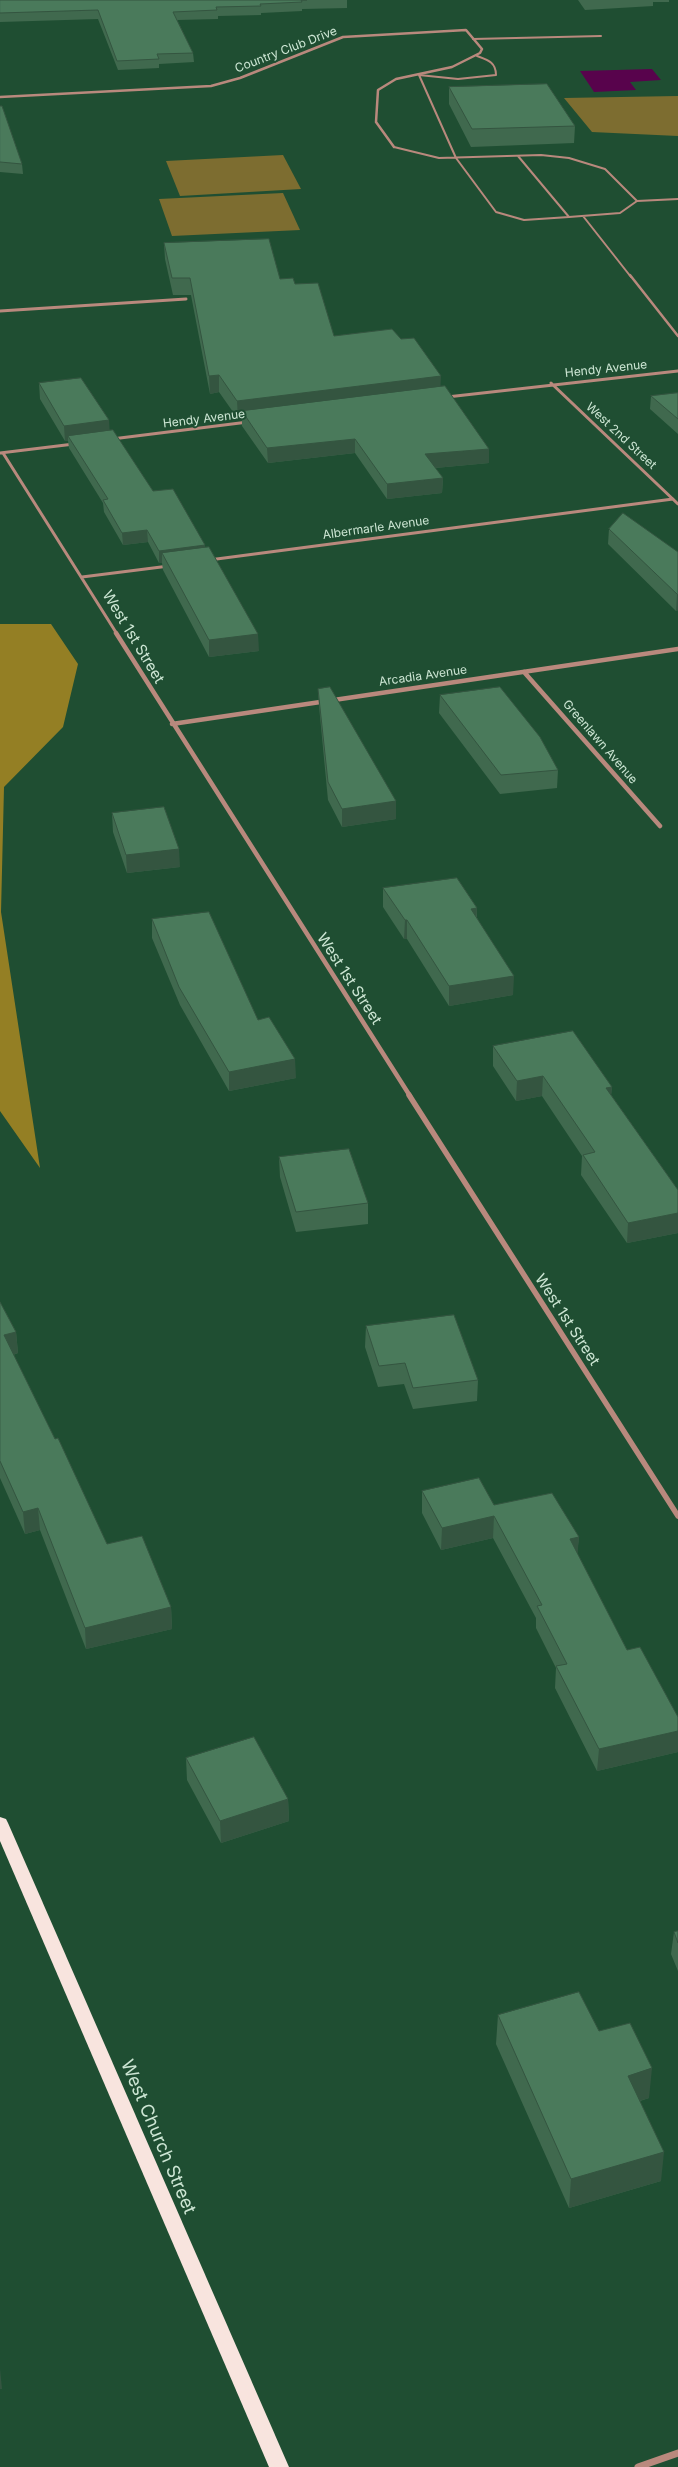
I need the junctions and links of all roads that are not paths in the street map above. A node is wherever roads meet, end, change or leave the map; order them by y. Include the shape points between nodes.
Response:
1 (601, 36) dead end
2 (473, 38) junction
3 (477, 56) junction
4 (419, 75) junction
5 (0, 98) edge
6 (394, 146) joint
7 (518, 156) junction
8 (456, 158) junction
9 (678, 198) edge
10 (636, 201) junction
11 (583, 216) junction
12 (569, 217) junction
13 (186, 299) edge
14 (0, 312) edge
15 (678, 336) edge
16 (678, 371) edge
17 (552, 383) junction
18 (444, 397) edge
19 (258, 421) edge
20 (111, 439) edge
21 (81, 443) edge
22 (1, 453) edge
23 (673, 499) junction
24 (678, 504) edge
25 (204, 561) edge
26 (174, 565) edge
27 (82, 577) junction
28 (678, 649) edge
29 (524, 672) junction
30 (172, 724) junction
31 (660, 826) dead end
32 (678, 1516) edge
33 (0, 1823) edge
34 (678, 2453) edge
35 (278, 2467) edge
36 (638, 2467) edge

1 - 2 lane
2 - 3 street via 482,49
2 - 5 street, Country Club Drive via 466,30 355,35 332,40 240,78 211,86
3 - 4 street via 454,67
3 - 4 lane via 492,62 496,75 458,79
4 - 6 street via 387,84 378,90 376,122
4 - 8 lane
6 - 8 lane via 439,158
7 - 8 lane
7 - 10 lane via 569,158 606,169
7 - 12 lane
8 - 12 lane via 496,212 524,220
9 - 10 lane
10 - 11 lane via 620,213
11 - 12 lane
11 - 15 lane
13 - 14 street
16 - 17 street, Hendy Avenue
17 - 18 street, Hendy Avenue
17 - 23 street, West 2nd Street
19 - 20 street, Hendy Avenue
21 - 22 street
22 - 27 street, West 1st Street
23 - 24 street, West 2nd Street
23 - 25 street, Albermarle Avenue
26 - 27 street
27 - 30 street, West 1st Street
28 - 29 street, Arcadia Avenue
29 - 30 street, Arcadia Avenue
29 - 31 street, Greenlawn Avenue
30 - 32 street, West 1st Street
33 - 35 main road, West Church Street
34 - 36 street

